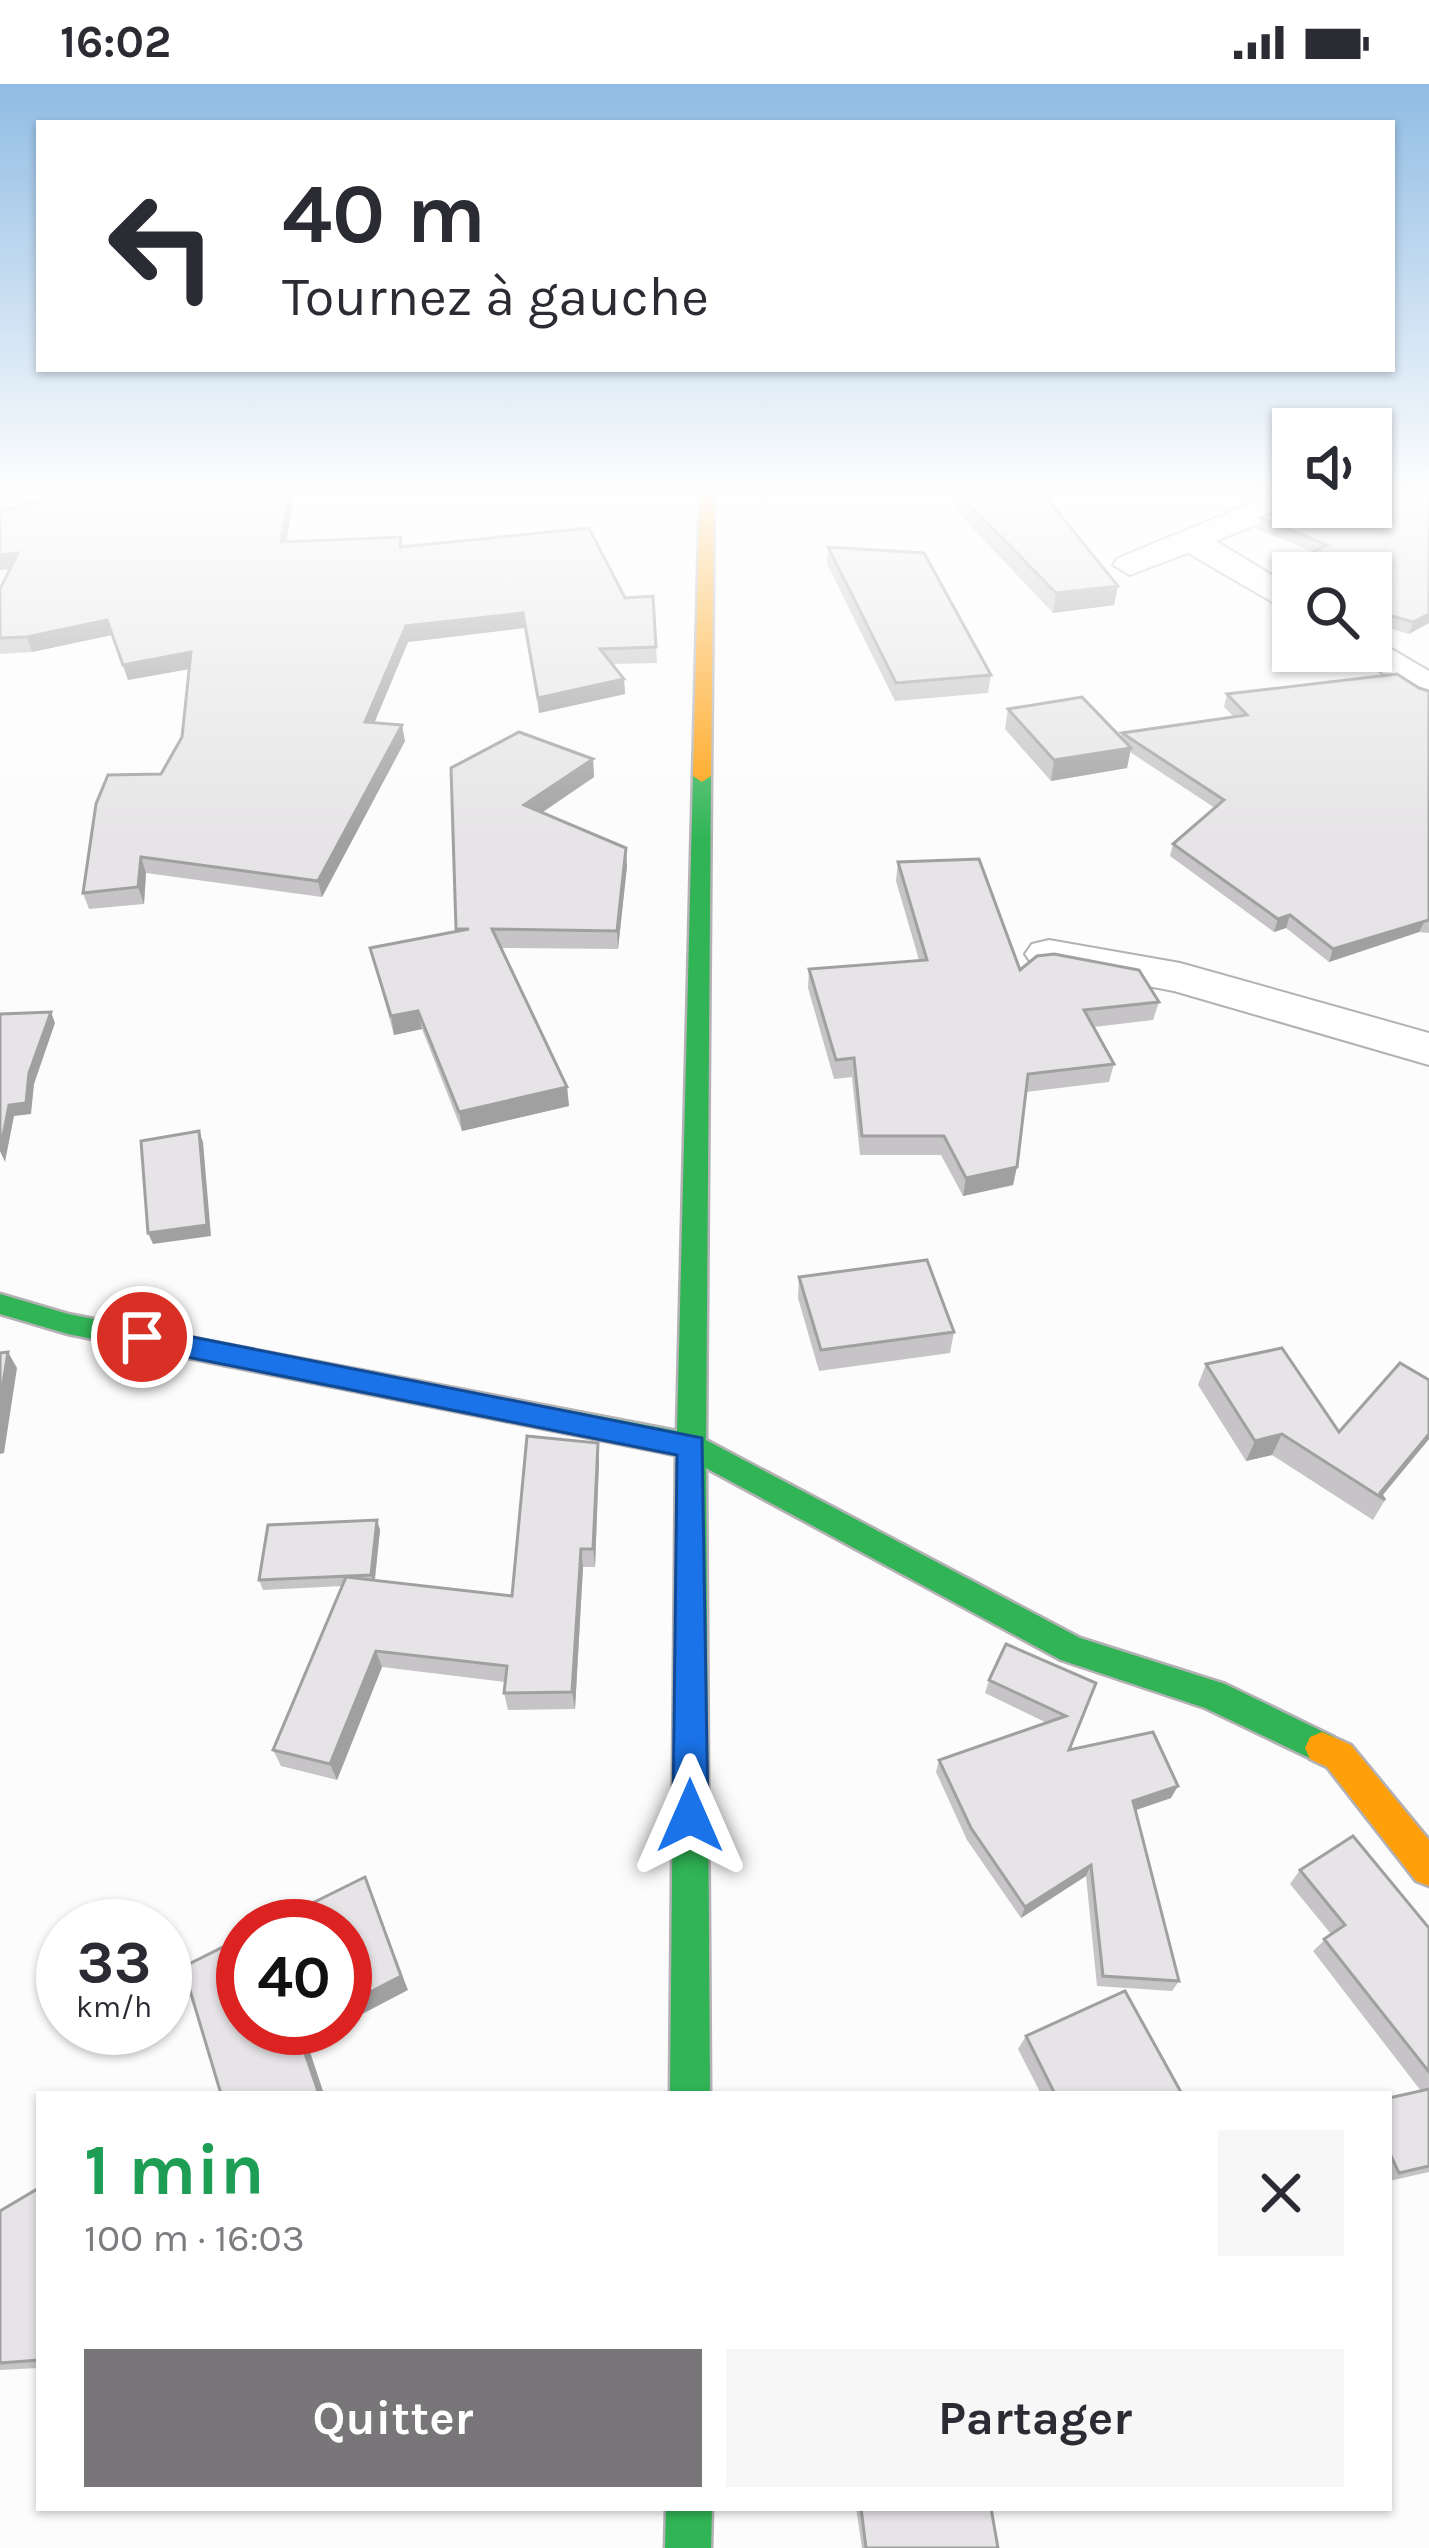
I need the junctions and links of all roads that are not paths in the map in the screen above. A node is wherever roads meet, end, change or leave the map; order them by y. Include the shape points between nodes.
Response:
1 (705, 610) edge
2 (1392, 662) edge
3 (1429, 688) edge
4 (1049, 954) edge
5 (1429, 1048) edge
6 (0, 1304) edge
7 (692, 1446) junction
8 (1429, 1868) edge
9 (690, 2091) edge
10 (688, 2511) edge
11 (688, 2548) edge

1 - 7 street
2 - 3 street
4 - 5 street via 1180,978
6 - 7 street
7 - 8 street via 1072,1650 1214,1695 1340,1756
7 - 9 street
10 - 11 street

